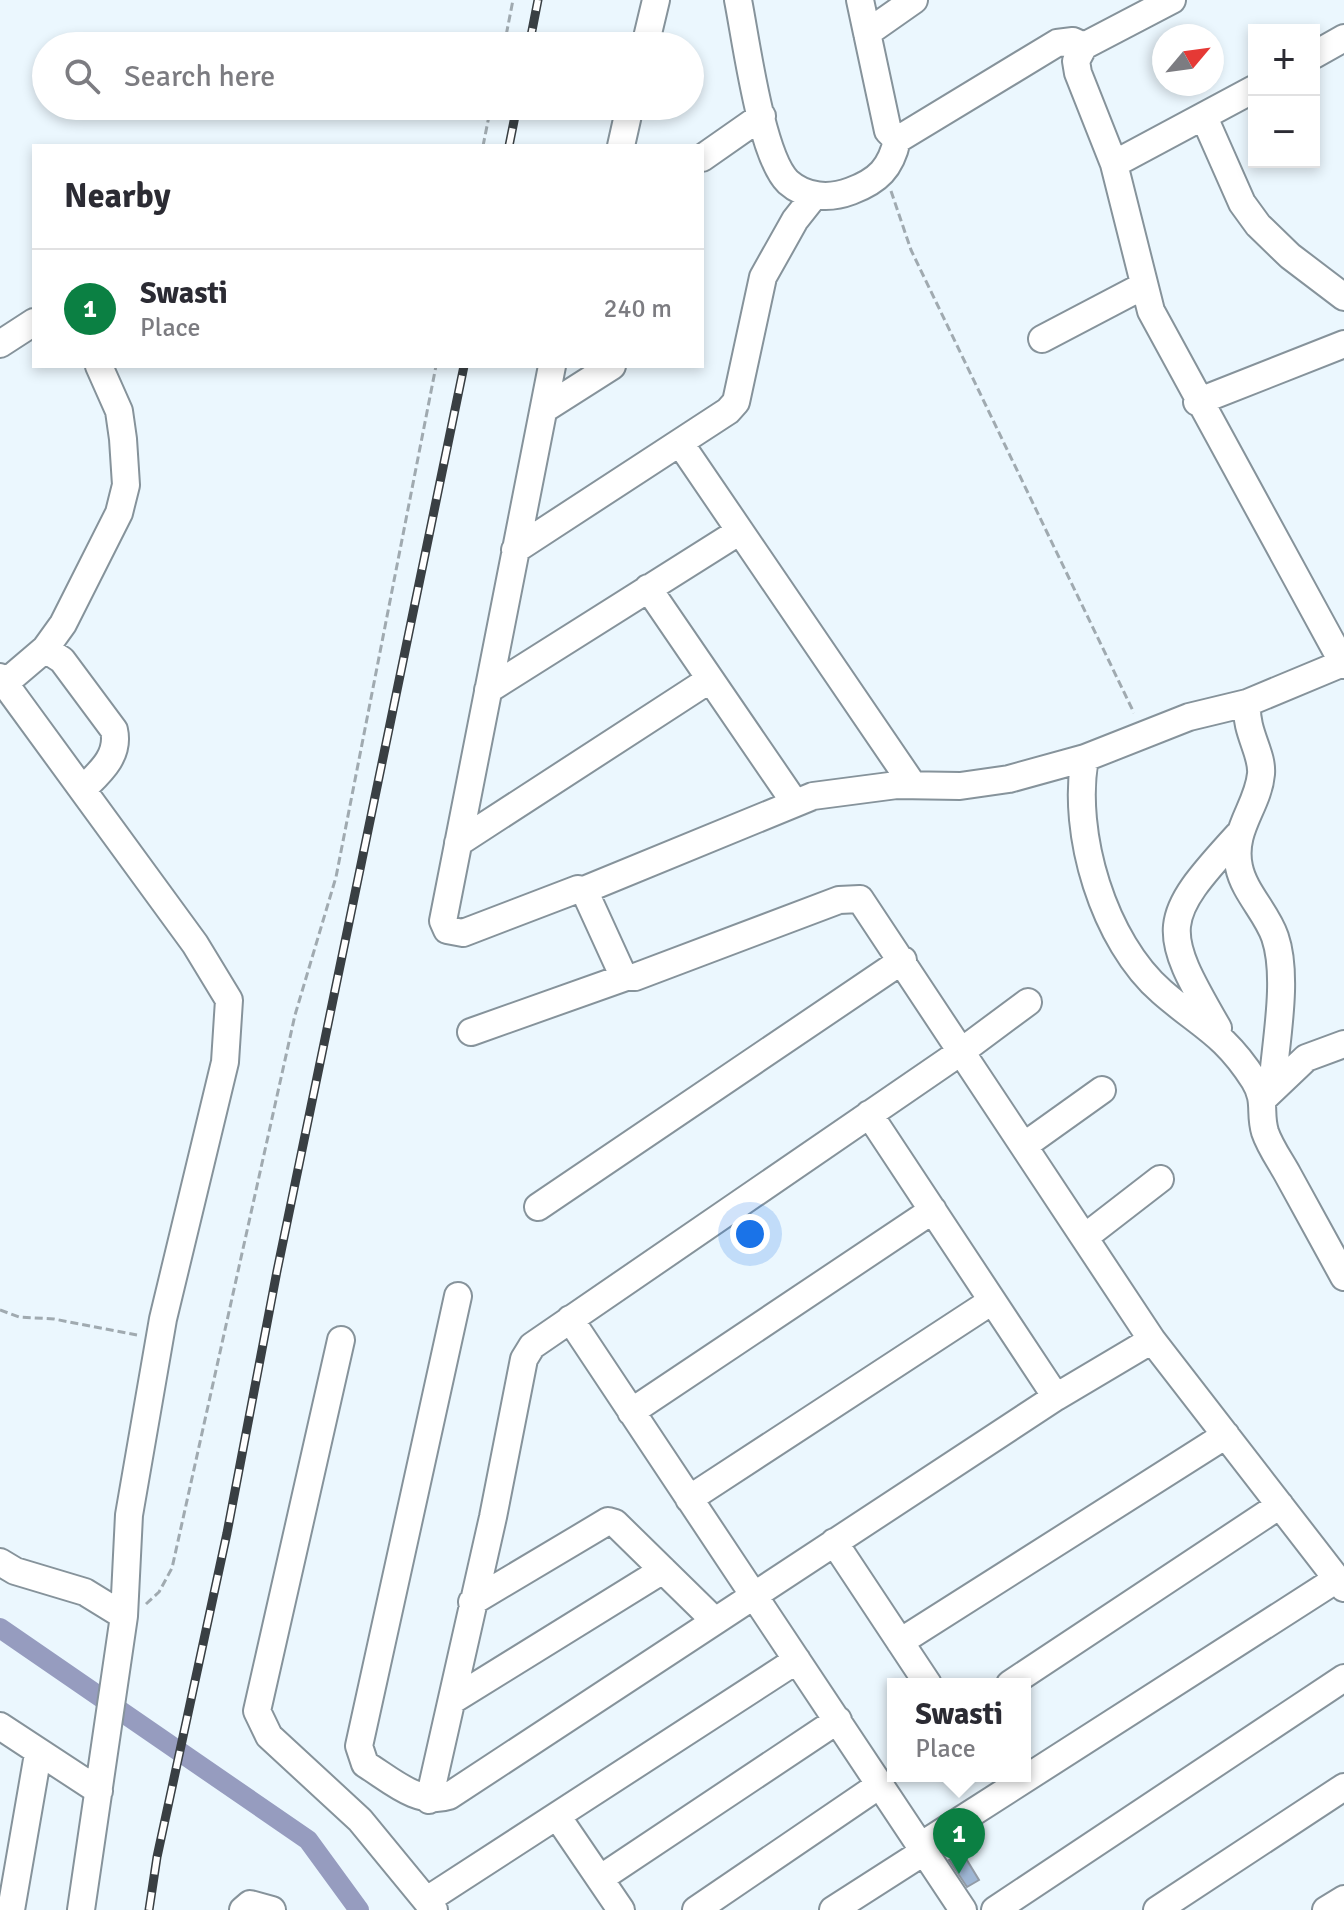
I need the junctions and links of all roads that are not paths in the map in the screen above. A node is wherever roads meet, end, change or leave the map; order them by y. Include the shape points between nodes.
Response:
1 (656, 0) edge
2 (738, 0) edge
3 (860, 0) edge
4 (914, 0) edge
5 (1172, 0) edge
6 (648, 32) edge
7 (867, 33) junction
8 (1344, 38) edge
9 (1084, 46) junction
10 (1320, 52) edge
11 (1248, 92) edge
12 (762, 116) junction
13 (1204, 117) junction
14 (627, 120) edge
15 (897, 140) junction
16 (621, 144) edge
17 (704, 157) edge
18 (1114, 164) junction
19 (814, 196) junction
20 (1143, 286) junction
21 (1344, 297) edge
22 (32, 323) edge
23 (1042, 339) dead end
24 (0, 344) edge
25 (1344, 344) edge
26 (100, 368) edge
27 (552, 368) edge
28 (609, 368) edge
29 (1197, 402) junction
30 (546, 408) junction
31 (680, 443) junction
32 (740, 531) junction
33 (515, 550) junction
34 (648, 588) junction
35 (45, 649) junction
36 (1343, 664) edge
37 (2, 680) edge
38 (709, 680) junction
39 (488, 690) junction
40 (1247, 703) junction
41 (1085, 758) junction
42 (913, 785) junction
43 (83, 789) junction
44 (795, 803) junction
45 (1238, 835) junction
46 (458, 843) junction
47 (584, 890) junction
48 (903, 960) junction
49 (626, 977) junction
50 (1028, 1002) dead end
51 (471, 1032) dead end
52 (1224, 1038) junction
53 (1344, 1044) edge
54 (962, 1051) junction
55 (1102, 1090) dead end
56 (1268, 1094) junction
57 (869, 1114) junction
58 (1025, 1145) junction
59 (1160, 1179) dead end
60 (538, 1207) dead end
61 (933, 1210) junction
62 (1085, 1237) junction
63 (1344, 1277) edge
64 (458, 1296) dead end
65 (992, 1301) junction
66 (570, 1319) junction
67 (341, 1340) dead end
68 (1152, 1340) junction
69 (1056, 1397) junction
70 (631, 1412) junction
71 (1226, 1435) junction
72 (689, 1499) junction
73 (1280, 1505) junction
74 (834, 1542) junction
75 (0, 1562) edge
76 (663, 1570) junction
77 (1341, 1583) edge
78 (754, 1594) junction
79 (472, 1602) junction
80 (124, 1616) junction
81 (714, 1620) junction
82 (900, 1642) junction
83 (797, 1660) junction
84 (924, 1678) edge
85 (1019, 1678) edge
86 (1344, 1678) edge
87 (453, 1700) junction
88 (838, 1720) junction
89 (0, 1726) edge
90 (38, 1754) junction
91 (1031, 1764) edge
92 (881, 1784) junction
93 (993, 1786) edge
94 (1344, 1787) edge
95 (99, 1791) junction
96 (429, 1800) junction
97 (557, 1816) junction
98 (924, 1848) junction
99 (601, 1878) junction
100 (1344, 1899) edge
101 (431, 1905) edge
102 (845, 1907) edge
103 (11, 1910) edge
104 (81, 1910) edge
105 (243, 1910) edge
106 (272, 1910) edge
107 (621, 1910) edge
108 (696, 1910) edge
109 (963, 1910) edge
110 (995, 1910) edge
111 (1157, 1910) edge
112 (1326, 1910) edge

1 - 6 street
2 - 12 street
3 - 7 street
4 - 7 street
5 - 9 street
7 - 15 street via 888,131
8 - 10 street
9 - 15 street via 1057,43
9 - 18 street via 1076,61 1078,73
11 - 13 street
12 - 17 street
12 - 19 street via 775,161 788,182
13 - 18 street
13 - 21 street via 1242,203 1258,225
14 - 16 street
15 - 19 street via 893,160 870,183 839,195
18 - 20 street
19 - 31 street via 763,277 736,402
20 - 23 street
20 - 29 street
22 - 24 street
25 - 29 street
26 - 35 street via 119,411 126,485 119,513
27 - 30 street
28 - 30 street
29 - 36 street via 1269,522
30 - 33 street
31 - 32 street
31 - 33 street
32 - 34 street
32 - 42 street
33 - 39 street
34 - 38 street
34 - 39 street
35 - 37 street
35 - 43 street via 62,660 117,740
36 - 40 street
37 - 43 street
38 - 44 street
38 - 46 street
39 - 46 street
40 - 41 street via 1189,717
40 - 45 street via 1246,724 1261,777
41 - 42 street via 1009,779
41 - 52 street via 1080,784 1085,830 1114,931 1161,992
42 - 44 street via 860,788
43 - 80 street via 229,1000 225,1062 159,1339 129,1515
44 - 47 street
45 - 52 street via 1198,878 1175,921 1181,958
45 - 56 street via 1240,871 1278,950
46 - 47 street via 443,921 453,933
47 - 49 street
48 - 49 street via 870,910 852,897
48 - 54 street
48 - 60 street
49 - 51 street
50 - 54 street
52 - 56 street
53 - 56 street via 1306,1058
54 - 57 street
54 - 58 street
55 - 58 street
56 - 63 street via 1265,1132
57 - 61 street
57 - 66 street
58 - 62 street
59 - 62 street
61 - 65 street
61 - 70 street
62 - 68 street
64 - 96 street via 359,1746 365,1764
65 - 69 street
65 - 72 street
66 - 70 street
66 - 79 street via 532,1346 524,1359
67 - 101 street via 257,1711 269,1736 360,1820
68 - 69 street
68 - 71 street
69 - 74 street
70 - 72 street
71 - 73 street
71 - 82 street
72 - 78 street
73 - 77 street
73 - 85 street
74 - 78 street
74 - 82 street
75 - 80 street via 85,1592
76 - 79 street via 608,1521
76 - 81 street
76 - 87 street
77 - 91 street
78 - 81 street
78 - 83 street
79 - 87 street
80 - 95 street
81 - 96 street via 449,1796
82 - 84 street
83 - 88 street
83 - 97 street
86 - 110 street
87 - 96 street
88 - 92 street
88 - 99 street
89 - 90 street
90 - 95 street
90 - 103 street
92 - 98 street
92 - 108 street
93 - 98 street
94 - 111 street
95 - 104 street
97 - 99 street
97 - 101 street
98 - 102 street
98 - 109 street
99 - 107 street
100 - 112 street
105 - 106 street via 250,1904

